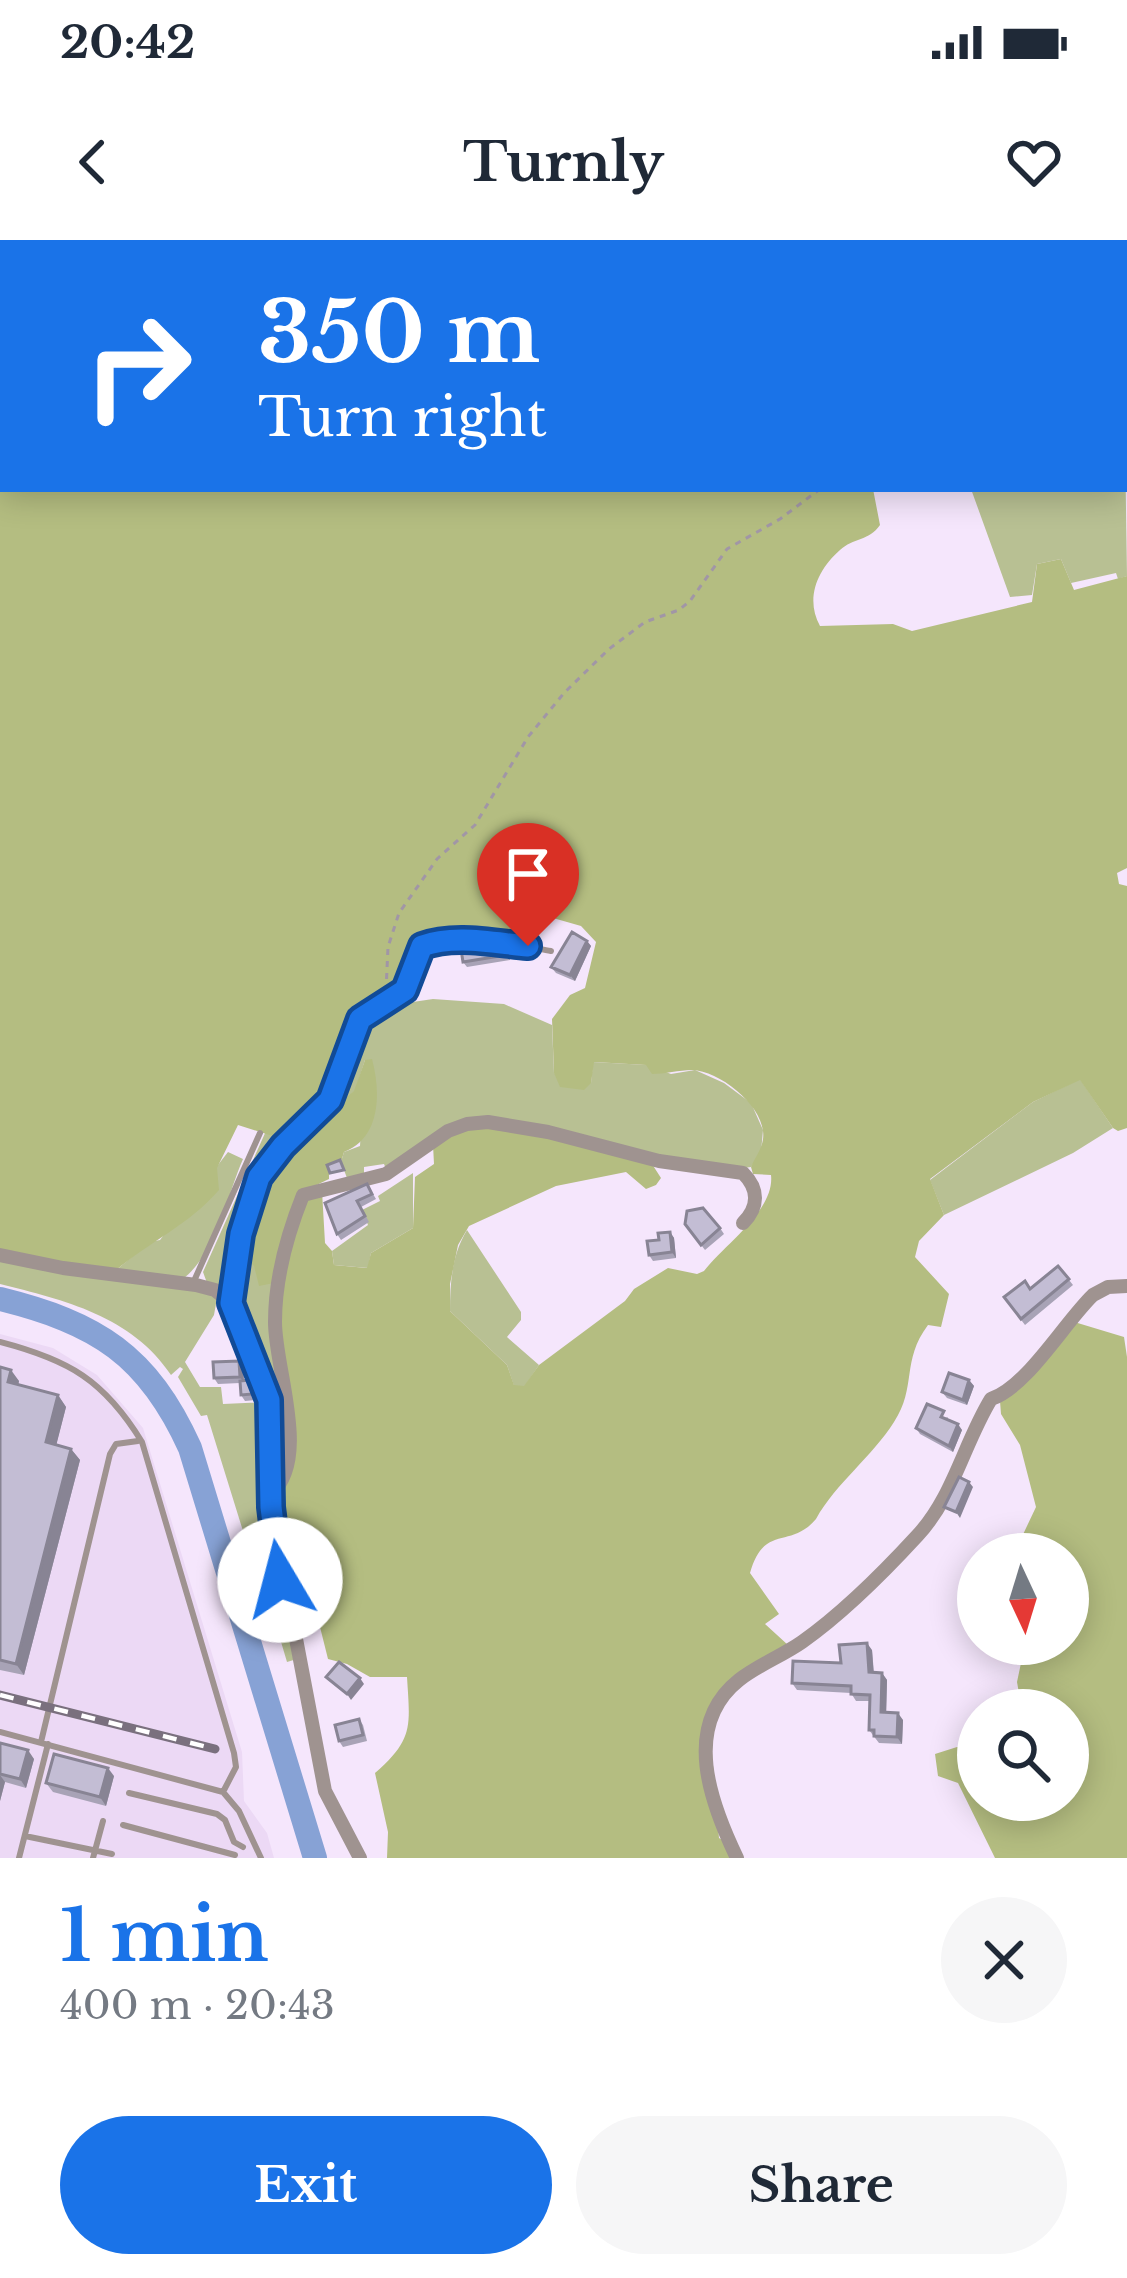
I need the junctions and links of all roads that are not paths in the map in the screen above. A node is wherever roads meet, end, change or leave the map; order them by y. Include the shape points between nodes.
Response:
1 (551, 951) dead end
2 (260, 1132) dead end
3 (743, 1222) dead end
4 (0, 1255) edge
5 (193, 1284) junction
6 (1127, 1286) edge
7 (231, 1303) junction
8 (0, 1342) edge
9 (142, 1442) junction
10 (271, 1493) junction
11 (0, 1732) edge
12 (44, 1743) junction
13 (224, 1792) junction
14 (129, 1793) dead end
15 (103, 1821) dead end
16 (123, 1825) dead end
17 (248, 1827) junction
18 (25, 1836) junction
19 (243, 1846) junction
20 (94, 1854) edge
21 (112, 1854) dead end
22 (233, 1856) edge
23 (19, 1858) edge
24 (261, 1858) edge
25 (360, 1858) edge
26 (737, 1858) edge

1 - 7 lane via 479,940 422,946 405,990 360,1019 330,1100 259,1177
2 - 5 lane
3 - 10 street via 756,1205 742,1173 488,1122 448,1131 386,1174 304,1195 278,1282 289,1433 285,1476
4 - 5 street
5 - 7 street
6 - 26 street via 1093,1295 1020,1379 992,1399 920,1534 804,1641 737,1681 721,1701 705,1769
7 - 10 street via 266,1385
8 - 9 lane via 50,1355 94,1381
9 - 12 lane via 124,1440 110,1454
9 - 13 lane via 234,1753
10 - 25 street via 276,1562 325,1791
11 - 12 lane
12 - 13 lane
12 - 18 lane
13 - 17 lane
14 - 19 lane via 217,1814
15 - 20 lane
16 - 22 lane
17 - 19 lane
17 - 24 lane
18 - 20 lane
18 - 23 lane
19 - 22 lane
20 - 21 lane

